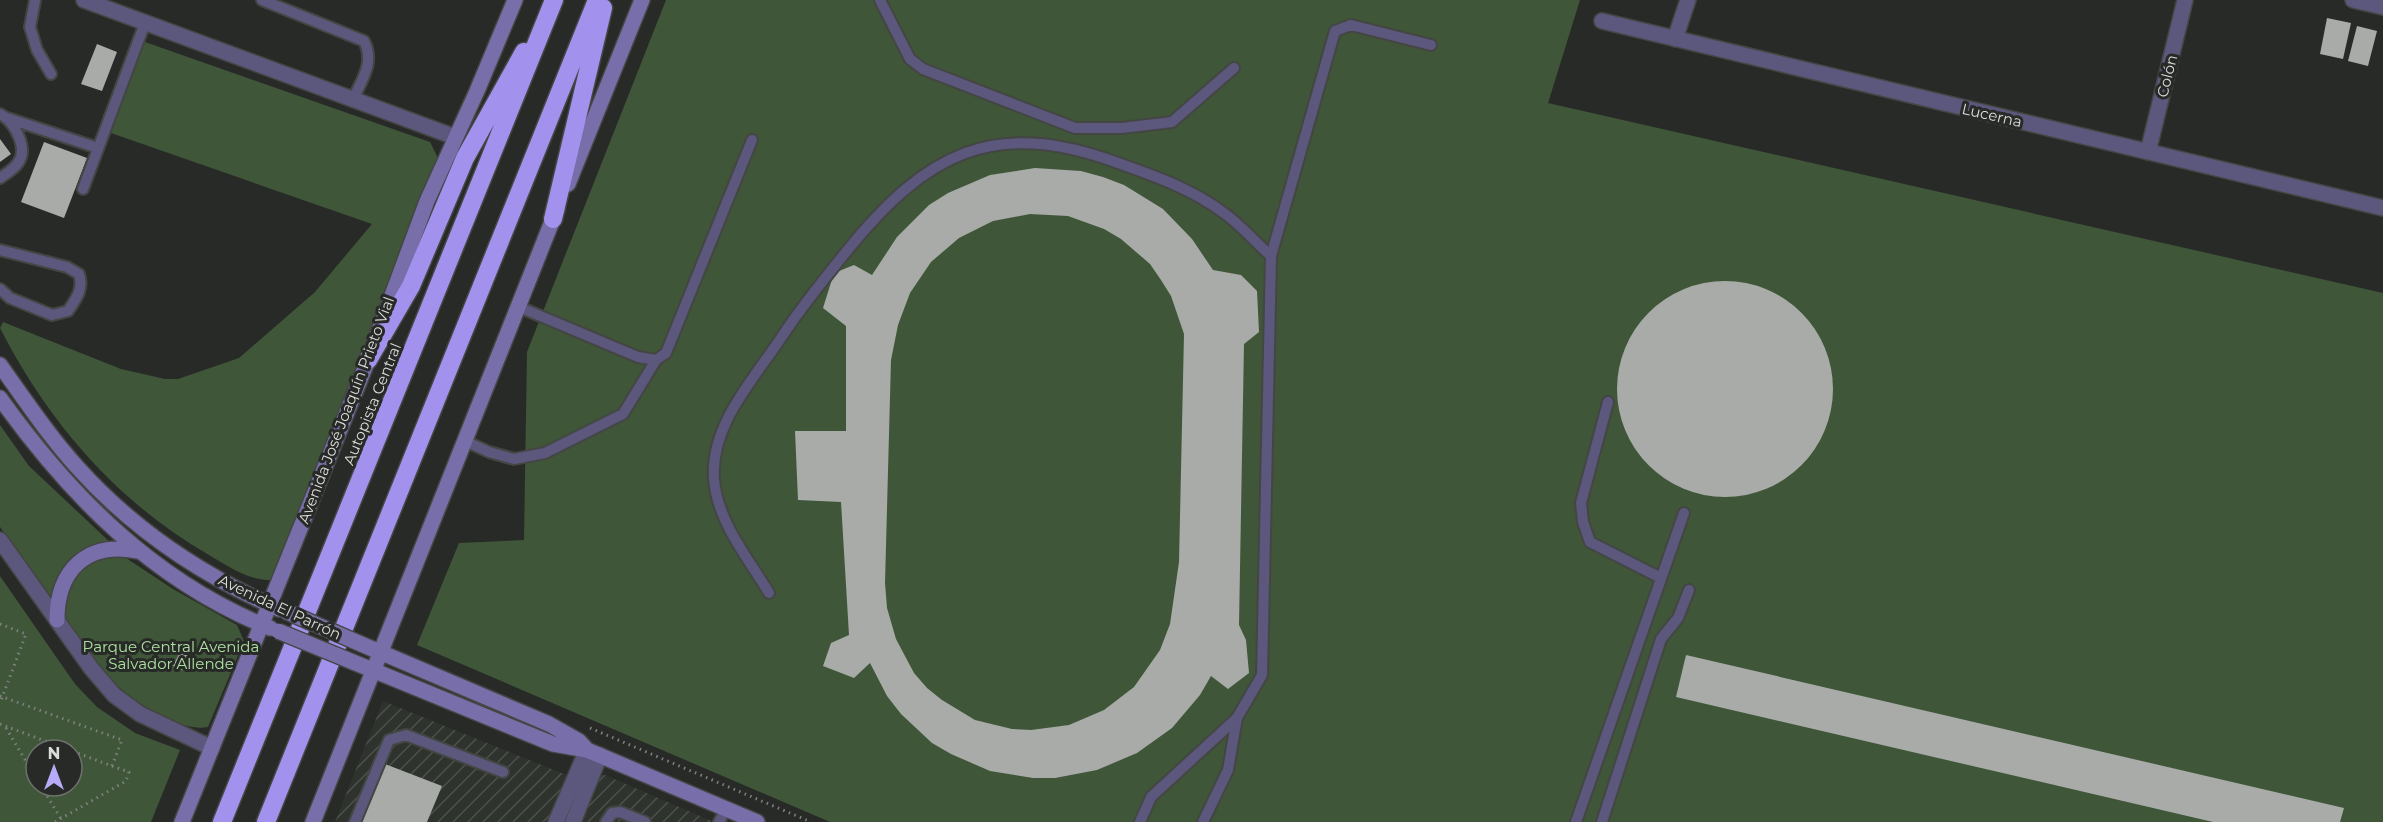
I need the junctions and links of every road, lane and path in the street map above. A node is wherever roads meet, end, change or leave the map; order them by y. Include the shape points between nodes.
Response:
1 (35, 0) edge
2 (84, 0) edge
3 (262, 0) edge
4 (515, 0) edge
5 (597, 0) edge
6 (605, 0) edge
7 (642, 0) edge
8 (880, 0) edge
9 (1688, 0) edge
10 (2185, 0) edge
11 (2353, 0) edge
12 (552, 6) edge
13 (2383, 7) edge
14 (1602, 21) dead end
15 (145, 22) junction
16 (1675, 39) junction
17 (1431, 45) dead end
18 (1234, 68) dead end
19 (51, 74) dead end
20 (353, 99) junction
21 (3, 116) edge
22 (455, 137) junction
23 (752, 140) dead end
24 (98, 148) junction
25 (2148, 152) junction
26 (0, 178) edge
27 (83, 189) dead end
28 (2383, 208) edge
29 (553, 219) junction
30 (0, 250) edge
31 (1270, 256) junction
32 (0, 289) edge
33 (519, 307) junction
34 (368, 360) junction
35 (656, 360) junction
36 (0, 365) edge
37 (0, 398) edge
38 (1608, 402) dead end
39 (465, 441) junction
40 (1684, 513) dead end
41 (0, 540) edge
42 (138, 552) junction
43 (1661, 578) junction
44 (1689, 590) dead end
45 (769, 593) dead end
46 (270, 605) junction
47 (57, 620) junction
48 (0, 624) edge
49 (262, 625) junction
50 (380, 652) junction
51 (373, 670) junction
52 (1, 696) edge
53 (0, 703) edge
54 (1237, 718) junction
55 (580, 723) dead end
56 (0, 724) edge
57 (6, 727) junction
58 (35, 738) edge
59 (212, 748) junction
60 (594, 753) junction
61 (84, 756) edge
62 (24, 758) edge
63 (112, 766) junction
64 (503, 772) dead end
65 (48, 798) edge
66 (722, 815) edge
67 (62, 820) edge
68 (55, 822) edge
69 (182, 822) edge
70 (222, 822) edge
71 (266, 822) edge
72 (313, 822) edge
73 (355, 822) edge
74 (556, 822) edge
75 (573, 822) edge
76 (606, 822) edge
77 (645, 822) edge
78 (757, 822) edge
79 (811, 822) edge
80 (1140, 822) edge
81 (1203, 822) edge
82 (1576, 822) edge
83 (1602, 822) edge

1 - 19 lane via 30,27
2 - 15 street
3 - 20 lane via 364,41 370,60
4 - 22 main road, Avenida José Joaquín Prieto Vial
5 - 71 highway
6 - 29 highway
7 - 29 main road
8 - 18 lane via 910,58 923,69 1075,128 1172,122
9 - 16 street
10 - 25 street, Colón
11 - 13 street
12 - 34 highway via 479,129 411,286
12 - 70 highway, Autopista Central
14 - 16 street, Lucerna
15 - 20 street
15 - 24 lane
16 - 25 street, Lucerna
17 - 31 lane via 1351,25 1335,31
20 - 22 street
21 - 24 lane
21 - 26 lane via 14,126 22,153 19,162
22 - 34 main road, Avenida José Joaquín Prieto Vial
23 - 35 lane via 666,353
24 - 27 lane
25 - 28 street, Lucerna
29 - 33 main road
30 - 32 lane via 67,267 79,274 81,282 68,311 52,315 10,298
31 - 45 lane via 1224,213 1178,185 1081,149 1029,143 992,146 953,158 917,177 875,216 800,309 721,432 714,464 720,509
31 - 54 lane via 1262,675
33 - 35 lane via 638,357
33 - 39 main road
34 - 46 main road, Avenida José Joaquín Prieto Vial
35 - 39 lane via 623,414 545,453 514,459
36 - 46 main road, Avenida El Parrón via 56,442 115,505 193,565
37 - 42 main road, Avenida El Parrón via 69,486
38 - 43 lane via 1581,503 1583,522 1590,542
39 - 50 main road
40 - 43 lane
41 - 47 street
42 - 47 main road via 110,549 81,559 62,587
42 - 49 main road, Avenida El Parrón via 181,581
43 - 82 lane
44 - 83 lane via 1678,618 1661,639
46 - 49 main road, Avenida José Joaquín Prieto Vial
46 - 50 main road, Avenida El Parrón, bridge
47 - 59 street via 114,695 140,714
48 - 52 path via 26,634
49 - 51 main road, Avenida El Parrón, bridge
49 - 59 main road, Avenida José Joaquín Prieto Vial
50 - 51 main road
50 - 60 main road, Avenida El Parrón via 549,724
51 - 60 main road, Avenida El Parrón via 553,744
51 - 72 main road
52 - 53 path
52 - 63 path via 122,740
54 - 80 lane via 1151,797
54 - 81 lane via 1228,770
55 - 79 path
56 - 57 path
57 - 58 path
57 - 62 path
59 - 69 main road, Avenida José Joaquín Prieto Vial
60 - 66 main road, Avenida El Parrón
60 - 74 street
60 - 75 street
61 - 63 path
63 - 67 path via 129,772 126,782
64 - 73 lane via 405,735 393,738
65 - 67 path
66 - 78 main road, Avenida El Parrón
67 - 68 path
76 - 77 lane via 612,813 620,812

